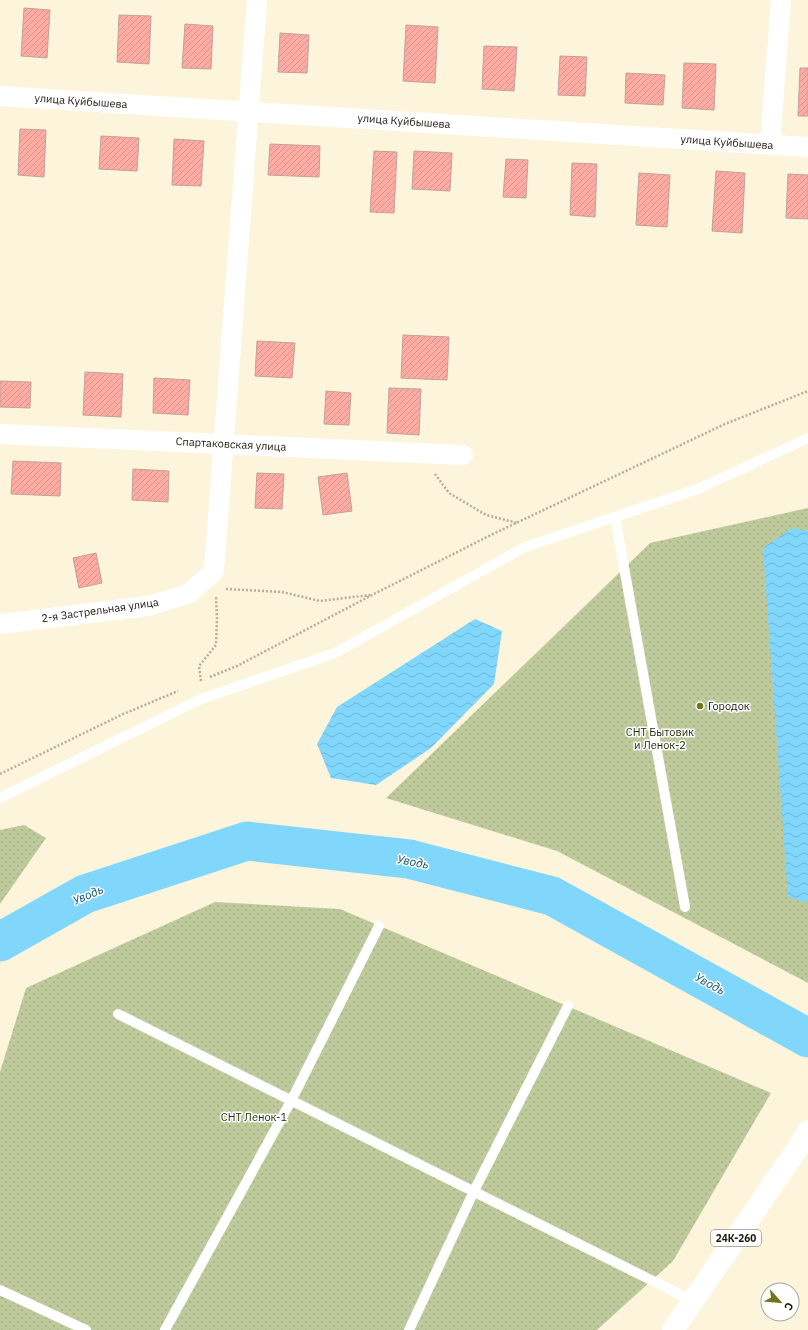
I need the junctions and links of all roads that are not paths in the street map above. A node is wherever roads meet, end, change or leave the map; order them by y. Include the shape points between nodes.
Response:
1 (257, 0) edge
2 (781, 0) edge
3 (0, 96) edge
4 (248, 112) junction
5 (770, 144) junction
6 (808, 147) edge
7 (0, 434) edge
8 (808, 438) edge
9 (223, 444) junction
10 (463, 455) dead end
11 (615, 517) junction
12 (0, 624) edge
13 (0, 798) edge
14 (685, 907) dead end
15 (379, 926) dead end
16 (568, 1006) dead end
17 (118, 1014) dead end
18 (291, 1100) junction
19 (804, 1138) edge
20 (474, 1191) junction
21 (0, 1290) edge
22 (693, 1300) junction
23 (86, 1330) edge
24 (165, 1330) edge
25 (410, 1330) edge
26 (673, 1330) edge

1 - 4 street
2 - 5 street
3 - 4 street, улица Куйбышева
4 - 5 street, улица Куйбышева
4 - 9 street
5 - 6 street, улица Куйбышева
7 - 9 street, Спартаковская улица
8 - 11 lane via 698,489
9 - 10 street, Спартаковская улица
9 - 12 street, 2-я Застрельная улица via 214,580 188,594 148,606
11 - 13 lane via 524,547 334,652 201,699
11 - 14 lane
15 - 18 lane
16 - 20 lane
17 - 18 lane
18 - 20 lane
18 - 24 lane
19 - 22 main road, 24К-260
20 - 22 lane
20 - 25 lane
21 - 23 lane
22 - 26 main road, 24К-260

